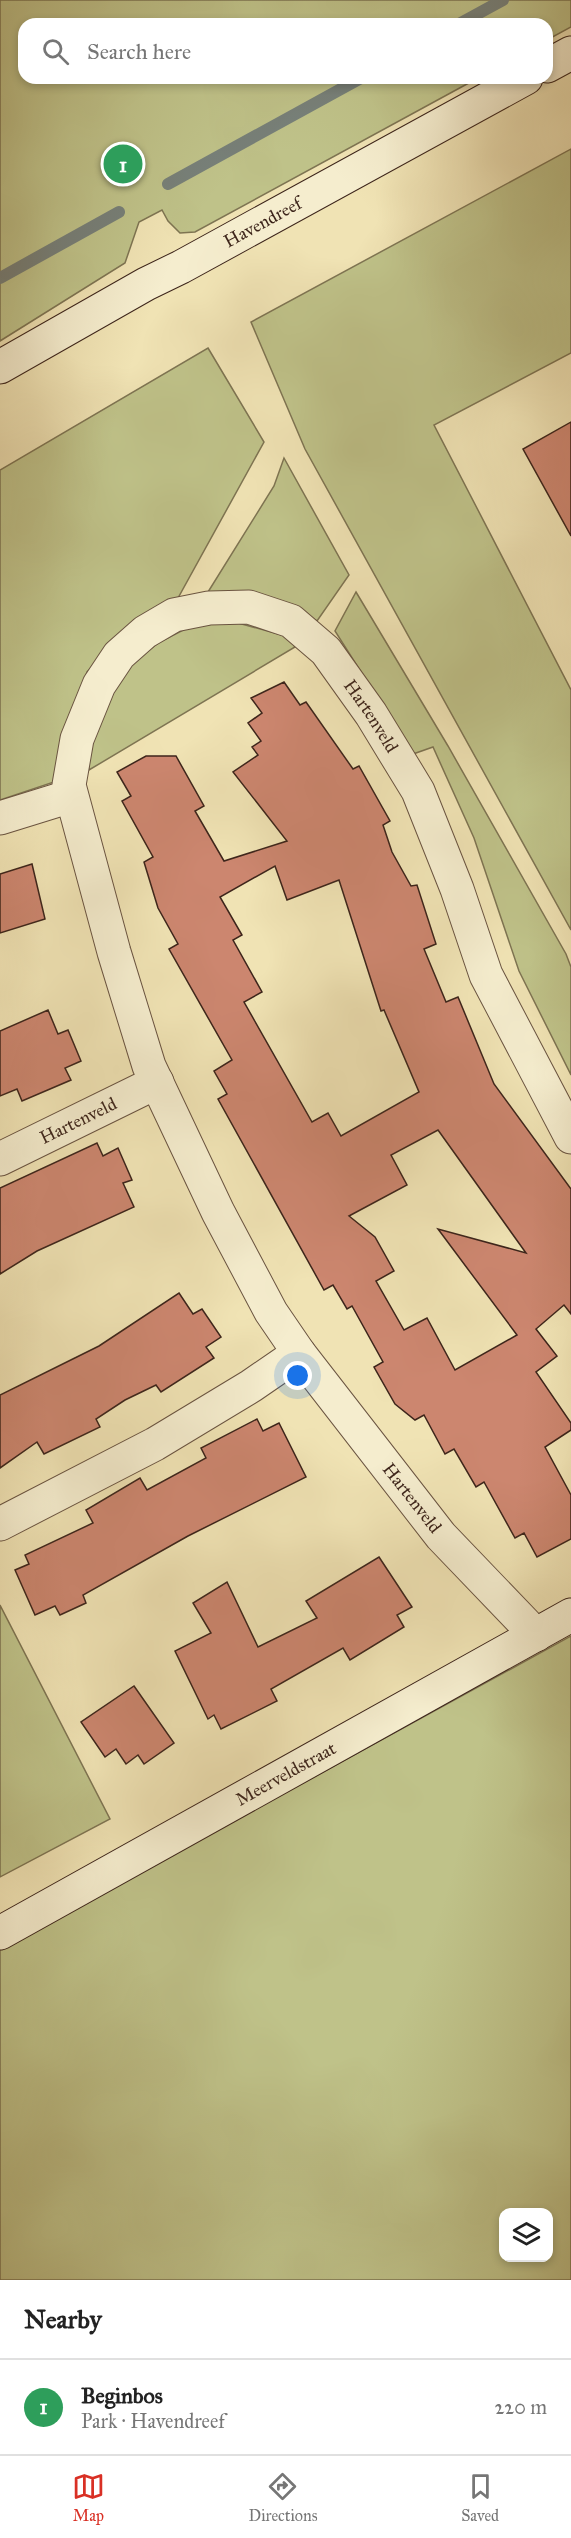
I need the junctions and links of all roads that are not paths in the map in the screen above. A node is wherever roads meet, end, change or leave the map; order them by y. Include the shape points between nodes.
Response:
1 (571, 53) edge
2 (553, 63) edge
3 (515, 84) edge
4 (0, 367) edge
5 (72, 796) junction
6 (0, 818) edge
7 (157, 1082) junction
8 (571, 1137) edge
9 (0, 1160) edge
10 (299, 1353) junction
11 (0, 1524) edge
12 (571, 1616) edge
13 (536, 1635) junction
14 (0, 1933) edge

1 - 2 street
3 - 4 street, Havendreef
5 - 6 street
5 - 7 street, Hartenveld via 114,952
5 - 8 street, Hartenveld via 72,763 87,711 119,655 145,632 174,615 209,608 249,607 291,621 326,651 371,714 418,791 486,975
7 - 9 street, Hartenveld
7 - 10 street, Hartenveld via 218,1212 271,1312
10 - 11 street via 155,1444
10 - 13 street, Hartenveld via 441,1536
12 - 13 street, Meerveldstraat
13 - 14 street, Meerveldstraat

